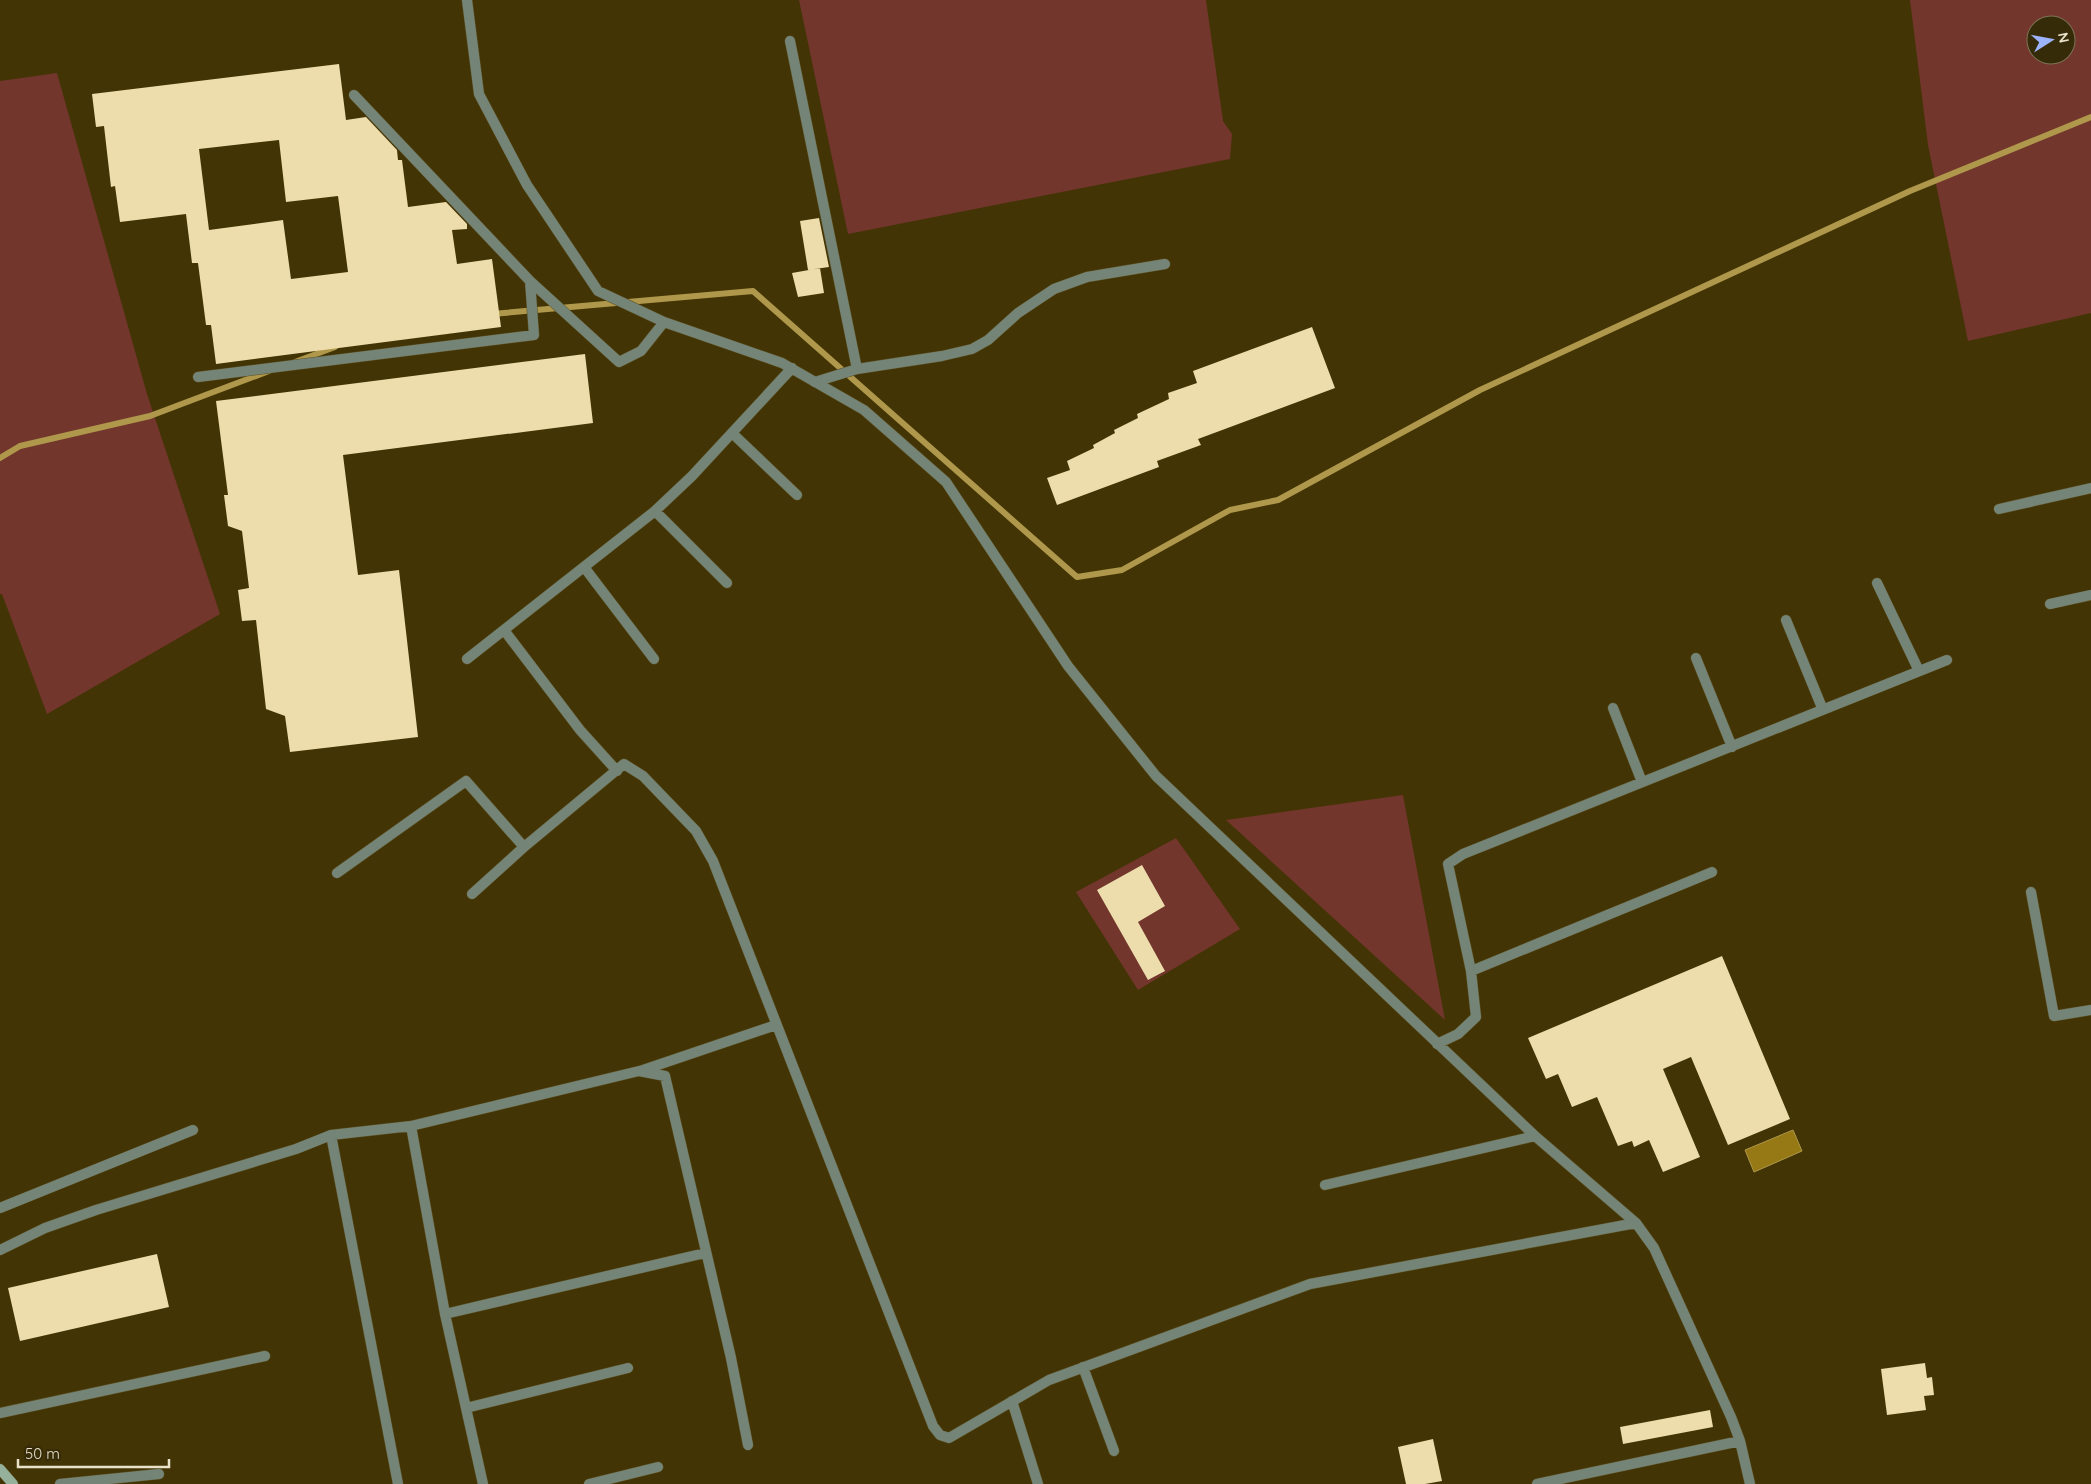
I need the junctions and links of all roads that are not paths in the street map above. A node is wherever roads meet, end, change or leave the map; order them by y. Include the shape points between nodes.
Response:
1 (468, 0) edge
2 (790, 41) dead end
3 (354, 95) dead end
4 (1165, 264) dead end
5 (530, 281) junction
6 (664, 322) junction
7 (792, 368) junction
8 (858, 369) junction
9 (198, 377) dead end
10 (815, 382) junction
11 (732, 433) junction
12 (2091, 488) edge
13 (797, 496) dead end
14 (1999, 509) dead end
15 (655, 511) junction
16 (584, 567) junction
17 (727, 583) dead end
18 (1877, 583) dead end
19 (2091, 595) edge
20 (2050, 604) dead end
21 (1786, 620) dead end
22 (504, 630) junction
23 (1696, 658) dead end
24 (654, 659) dead end
25 (467, 660) dead end
26 (1947, 660) dead end
27 (1919, 672) junction
28 (1613, 708) dead end
29 (1823, 710) junction
30 (1732, 747) junction
31 (617, 770) junction
32 (1642, 782) junction
33 (524, 846) junction
34 (1712, 872) dead end
35 (336, 873) dead end
36 (2031, 892) dead end
37 (472, 894) dead end
38 (1471, 971) junction
39 (2091, 1010) edge
40 (776, 1025) junction
41 (1437, 1044) junction
42 (639, 1072) junction
43 (411, 1126) junction
44 (193, 1130) dead end
45 (331, 1135) junction
46 (1535, 1136) junction
47 (1325, 1185) dead end
48 (0, 1208) edge
49 (1636, 1223) junction
50 (0, 1250) edge
51 (705, 1254) junction
52 (445, 1314) junction
53 (265, 1356) dead end
54 (1083, 1367) junction
55 (628, 1368) dead end
56 (1012, 1401) junction
57 (466, 1408) junction
58 (0, 1413) edge
59 (1740, 1441) junction
60 (748, 1445) dead end
61 (1114, 1451) dead end
62 (658, 1467) dead end
63 (0, 1469) edge
64 (159, 1474) dead end
65 (13, 1484) edge
66 (60, 1484) edge
67 (398, 1484) edge
68 (483, 1484) edge
69 (589, 1484) edge
70 (1038, 1484) edge
71 (1537, 1484) edge
72 (1750, 1484) edge

1 - 6 street via 479,94 526,185 598,291
2 - 8 street
3 - 5 street
4 - 8 street via 1087,277 1054,289 972,349
5 - 6 street via 619,362 641,352
5 - 9 street via 534,335
6 - 7 street
7 - 10 street
7 - 11 street
8 - 10 street
10 - 41 street via 864,410 946,482 1068,666 1156,776
11 - 13 street
11 - 15 street
12 - 14 street
15 - 16 street
15 - 17 street
16 - 22 street
16 - 24 street
18 - 27 street
19 - 20 street
21 - 29 street
22 - 25 street
22 - 31 street via 580,730
23 - 30 street
26 - 27 street
27 - 29 street
28 - 32 street
29 - 30 street
30 - 32 street
31 - 33 street
31 - 40 street via 624,764 643,776 696,831 713,861
32 - 38 street via 1463,854 1448,864
33 - 35 street via 466,781
33 - 37 street
34 - 38 street
36 - 39 street via 2054,1016
38 - 41 street via 1476,1017 1458,1034
40 - 42 street
40 - 56 street via 933,1426 940,1435 949,1438
41 - 46 street
42 - 43 street
42 - 51 street via 665,1076
43 - 45 street
43 - 52 street
44 - 48 street
45 - 50 street via 296,1149 96,1210 45,1228
45 - 67 street
46 - 47 street
46 - 49 street
49 - 54 street via 1310,1284
49 - 59 street via 1654,1248
51 - 52 street
51 - 60 street via 731,1358
52 - 57 street
53 - 58 street
54 - 56 street via 1049,1380
54 - 61 street
55 - 57 street
56 - 70 street
57 - 68 street
59 - 71 street
59 - 72 street
62 - 69 street
63 - 65 street
64 - 66 street

